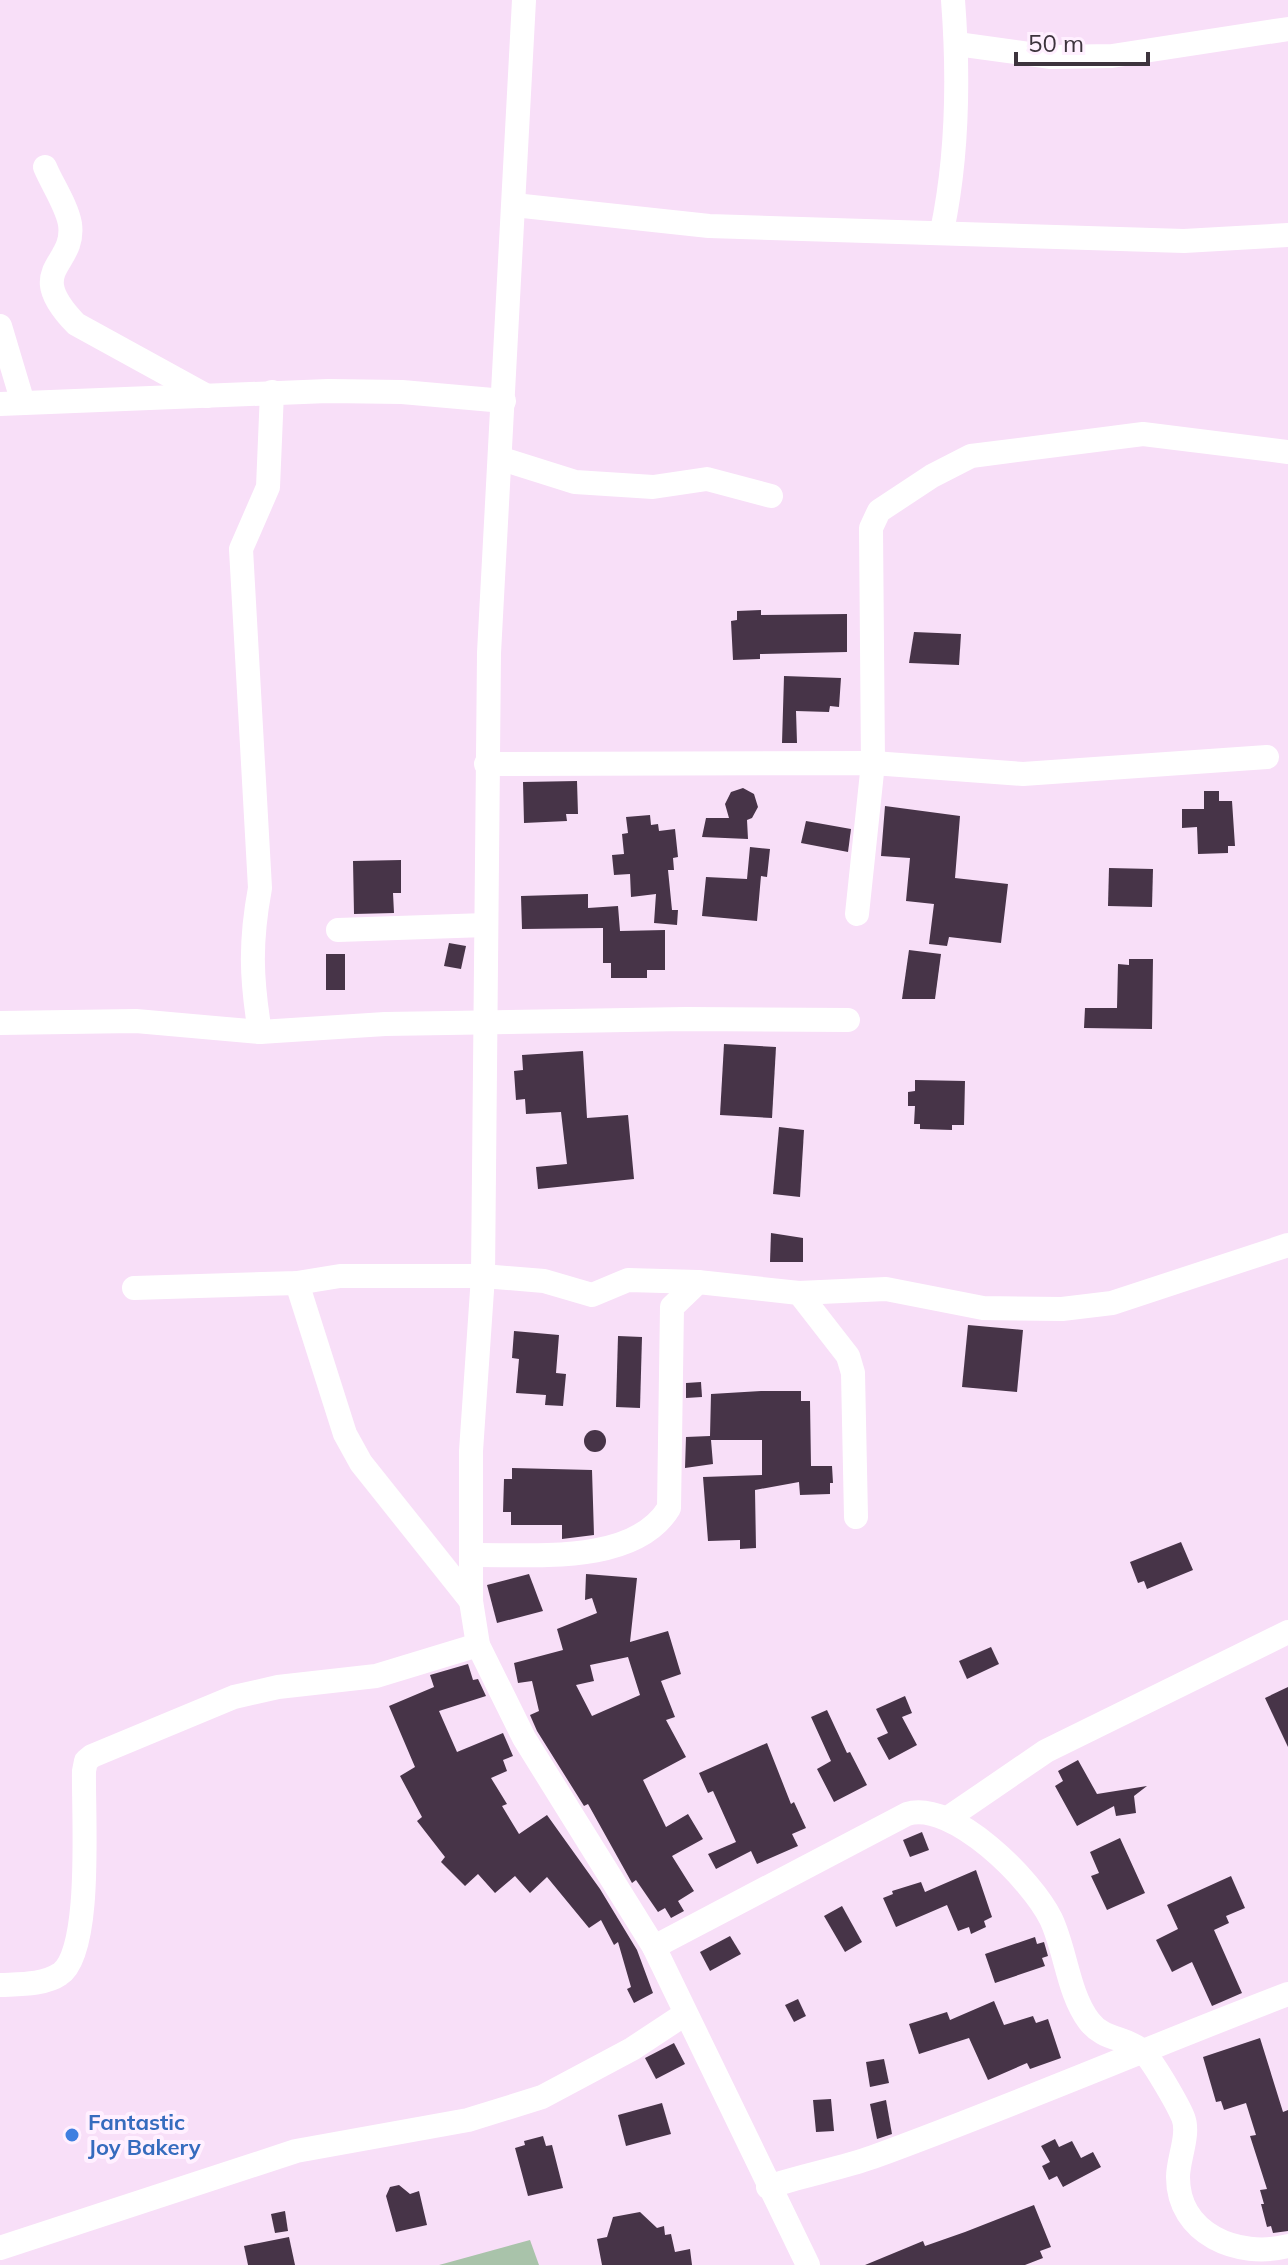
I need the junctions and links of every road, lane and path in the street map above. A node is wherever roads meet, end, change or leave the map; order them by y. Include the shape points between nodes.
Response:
1 (524, 0) edge
2 (953, 0) edge
3 (1288, 29) edge
4 (957, 44) junction
5 (45, 167) dead end
6 (514, 205) junction
7 (942, 231) junction
8 (1288, 235) edge
9 (0, 326) edge
10 (272, 392) junction
11 (207, 396) junction
12 (504, 401) junction
13 (12, 403) edge
14 (1288, 452) edge
15 (502, 459) junction
16 (771, 496) dead end
17 (1267, 757) dead end
18 (873, 763) junction
19 (486, 764) junction
20 (857, 914) dead end
21 (486, 925) junction
22 (338, 930) dead end
23 (848, 1020) dead end
24 (0, 1023) edge
25 (485, 1023) junction
26 (260, 1032) junction
27 (1288, 1245) edge
28 (483, 1276) junction
29 (698, 1282) junction
30 (297, 1283) junction
31 (134, 1288) dead end
32 (799, 1293) junction
33 (856, 1517) dead end
34 (471, 1555) junction
35 (471, 1601) junction
36 (1288, 1632) edge
37 (478, 1645) junction
38 (948, 1818) junction
39 (654, 1947) junction
40 (0, 1985) edge
41 (1288, 1994) edge
42 (685, 2014) junction
43 (1142, 2050) junction
44 (768, 2187) junction
45 (1288, 2246) edge
46 (0, 2248) edge
47 (808, 2265) edge

1 - 6 street
2 - 4 street
3 - 4 street via 1112,56 1051,57
4 - 7 street via 956,146
5 - 11 street via 70,224 68,243 54,268 52,291 63,309 76,324
6 - 7 street via 709,226
6 - 12 street
7 - 8 street via 1184,241
9 - 13 street
10 - 11 street
10 - 12 street via 402,392
10 - 26 street via 268,487 241,549 260,888 251,937 251,978
11 - 13 street
12 - 15 street
14 - 18 street via 1143,434 1008,449 971,456 879,511 871,528
15 - 16 street via 575,482 653,487 707,479
15 - 19 street
17 - 18 street via 1023,774
18 - 19 street
18 - 20 street
19 - 21 street
21 - 22 street
21 - 25 street
23 - 25 street
24 - 26 street via 161,1022
25 - 26 street
25 - 28 street
27 - 32 street via 1112,1303 1062,1309 983,1308 886,1289
28 - 29 street via 544,1281 592,1295 628,1280
28 - 30 street via 340,1276
28 - 34 street via 471,1451
29 - 32 street
29 - 34 street via 672,1307 669,1508 661,1521 615,1547 578,1554
30 - 31 street
30 - 35 street via 345,1434 370,1475
32 - 33 street via 848,1356 853,1373
34 - 35 street
35 - 37 street
36 - 38 street via 1046,1751
37 - 39 street via 524,1738
37 - 40 street via 376,1676 234,1697 92,1756 84,1771 82,1928 72,1963 60,1975
38 - 39 street via 927,1810 907,1814
38 - 43 street via 1038,1897 1092,2025 1107,2037
39 - 42 street
41 - 43 street
42 - 44 street
42 - 46 street via 542,2097 468,2120 296,2151
43 - 44 street via 871,2158
43 - 45 street via 1184,2119 1178,2179 1187,2213 1219,2242 1258,2250
44 - 47 street

